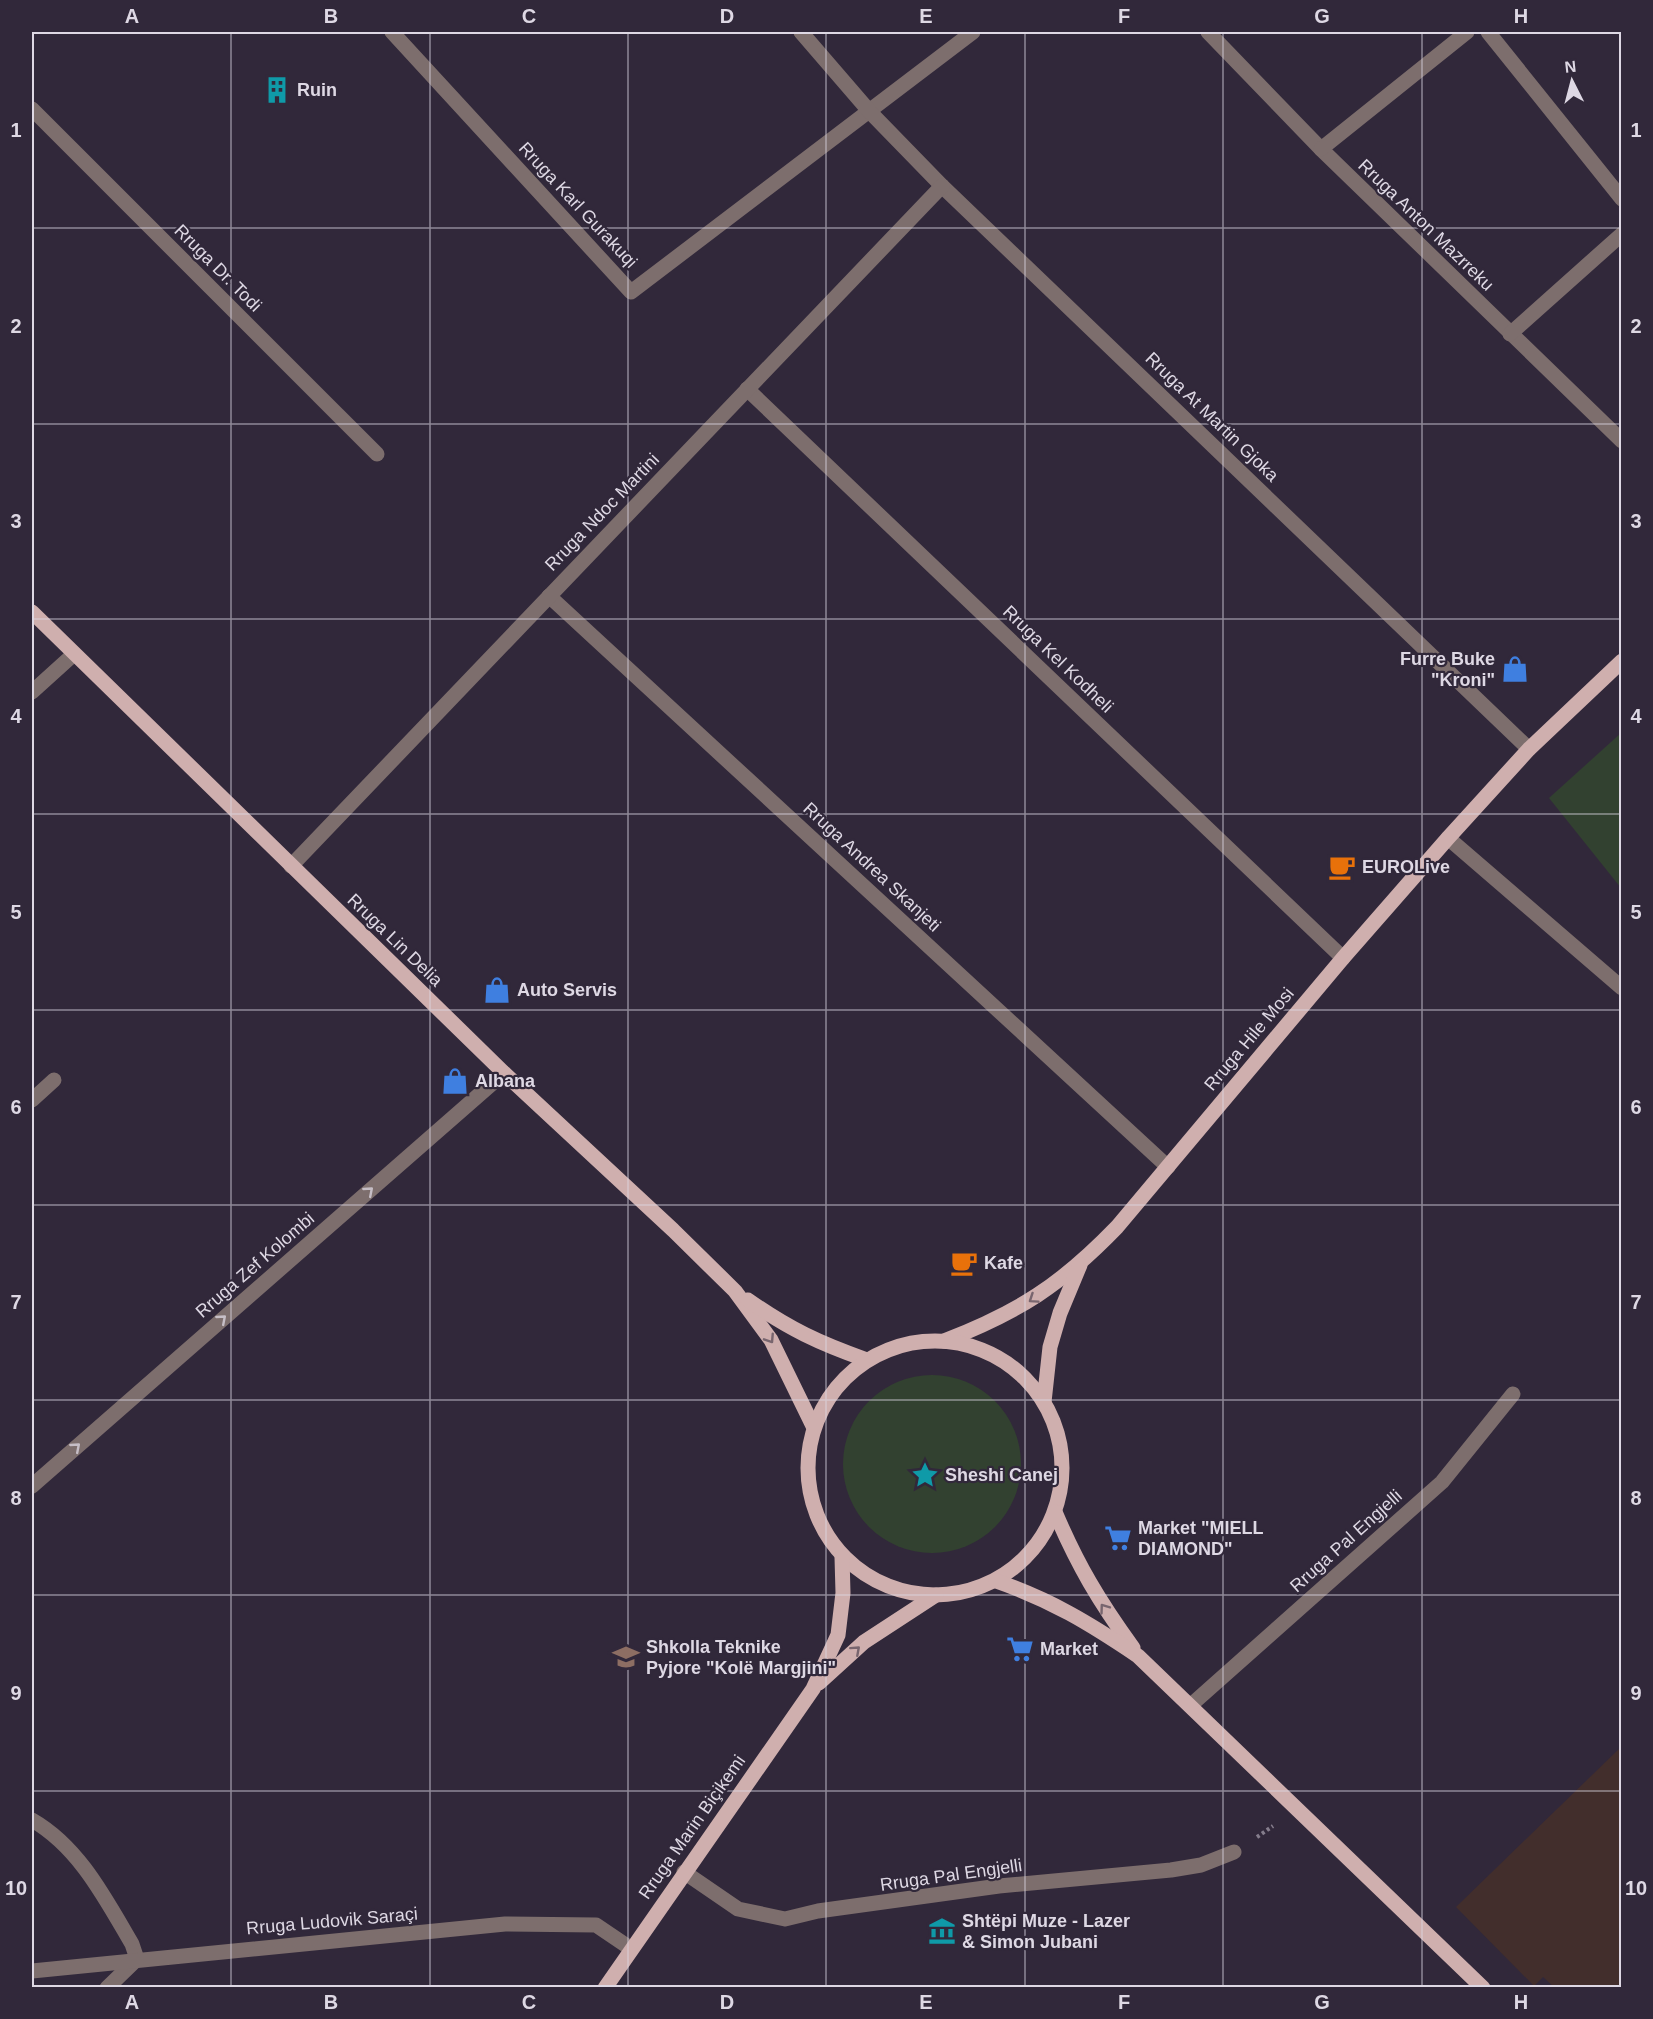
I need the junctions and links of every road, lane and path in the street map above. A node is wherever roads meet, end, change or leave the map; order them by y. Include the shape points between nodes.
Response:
1 (392, 32) edge
2 (801, 32) edge
3 (973, 32) edge
4 (1208, 32) edge
5 (1467, 32) edge
6 (1488, 32) edge
7 (32, 109) edge
8 (870, 112) junction
9 (1321, 149) junction
10 (942, 186) junction
11 (1622, 199) edge
12 (1622, 234) edge
13 (1510, 334) junction
14 (747, 389) junction
15 (1622, 441) edge
16 (377, 454) dead end
17 (549, 596) junction
18 (32, 612) edge
19 (74, 654) junction
20 (1622, 661) edge
21 (32, 692) edge
22 (1529, 749) junction
23 (1448, 838) junction
24 (291, 866) junction
25 (1343, 958) junction
26 (1622, 988) edge
27 (504, 1073) junction
28 (54, 1080) dead end
29 (32, 1100) edge
30 (1167, 1167) junction
31 (1080, 1265) junction
32 (735, 1291) junction
33 (944, 1341) junction
34 (867, 1360) junction
35 (1513, 1394) dead end
36 (1044, 1402) junction
37 (813, 1426) junction
38 (32, 1486) edge
39 (1055, 1512) junction
40 (842, 1557) junction
41 (996, 1581) junction
42 (937, 1594) junction
43 (1138, 1656) junction
44 (813, 1689) junction
45 (1191, 1706) junction
46 (1299, 1808) junction
47 (32, 1820) edge
48 (1234, 1852) joint
49 (684, 1872) junction
50 (630, 1948) junction
51 (137, 1959) junction
52 (32, 1971) edge
53 (107, 1988) edge
54 (605, 1988) edge
55 (1483, 1988) edge

1 - 8 street, Rruga Karl Gurakuqi via 632,292
2 - 8 street
3 - 8 street, Rruga Karl Gurakuqi
4 - 9 street, Rruga Anton Mazrreku
5 - 9 street
6 - 11 street
7 - 16 street, Rruga Dr. Todi
8 - 10 street, Rruga At Martin Gjoka
9 - 13 street, Rruga Anton Mazrreku
10 - 14 street, Rruga Ndoc Martini
10 - 22 street, Rruga At Martin Gjoka
12 - 13 street
13 - 15 street, Rruga Anton Mazrreku
14 - 17 street, Rruga Ndoc Martini
14 - 25 street, Rruga Kel Kodheli
17 - 24 street, Rruga Ndoc Martini
17 - 30 street, Rruga Andrea Skanjeti
18 - 19 main road, Rruga Lin Delia
19 - 21 street
19 - 24 main road, Rruga Lin Delia
20 - 22 main road, Rruga Hile Mosi
22 - 23 main road, Rruga Hile Mosi
23 - 25 main road, Rruga Hile Mosi
23 - 26 street
24 - 27 main road, Rruga Lin Delia
25 - 30 main road, Rruga Hile Mosi
27 - 32 main road, Rruga Lin Delia
38 -> 27 street, Rruga Zef Kolombi
28 - 29 street
30 - 31 main road, Rruga Hile Mosi
31 -> 33 main road, Rruga Hile Mosi via 994,1322
31 - 36 main road, Rruga Hile Mosi via 1050,1347
32 - 34 main road, Rruga Lin Delia via 785,1326
32 -> 37 main road, Rruga Lin Delia via 771,1340
33 - 34 main road via 904,1344
33 - 36 main road via 983,1350 1018,1371
34 - 37 main road via 836,1386
35 - 45 street, Rruga Pal Engjelli via 1442,1482
36 - 39 main road via 1059,1437 1062,1475
37 - 40 main road via 806,1473 816,1519
39 - 41 main road via 1032,1551
43 -> 39 main road via 1096,1598
40 - 42 main road via 880,1585 919,1595
40 - 44 main road, Rruga Marin Biçikemi via 838,1635
41 - 42 main road via 958,1593
41 - 43 main road via 1039,1596 1076,1615
44 -> 42 main road, Rruga Marin Biçikemi via 864,1642
43 - 45 main road
44 - 49 main road, Rruga Marin Biçikemi
45 - 46 main road
46 - 48 path
46 - 55 main road
47 - 51 street via 76,1855
48 - 49 street, Rruga Pal Engjelli via 1201,1865 1171,1870 999,1886 785,1919 738,1910
49 - 50 main road, Rruga Marin Biçikemi
50 - 51 street, Rruga Ludovik Saraçi via 596,1925 505,1924
50 - 54 main road, Rruga Marin Biçikemi
51 - 52 street, Rruga Ludovik Saraçi
51 - 53 street

